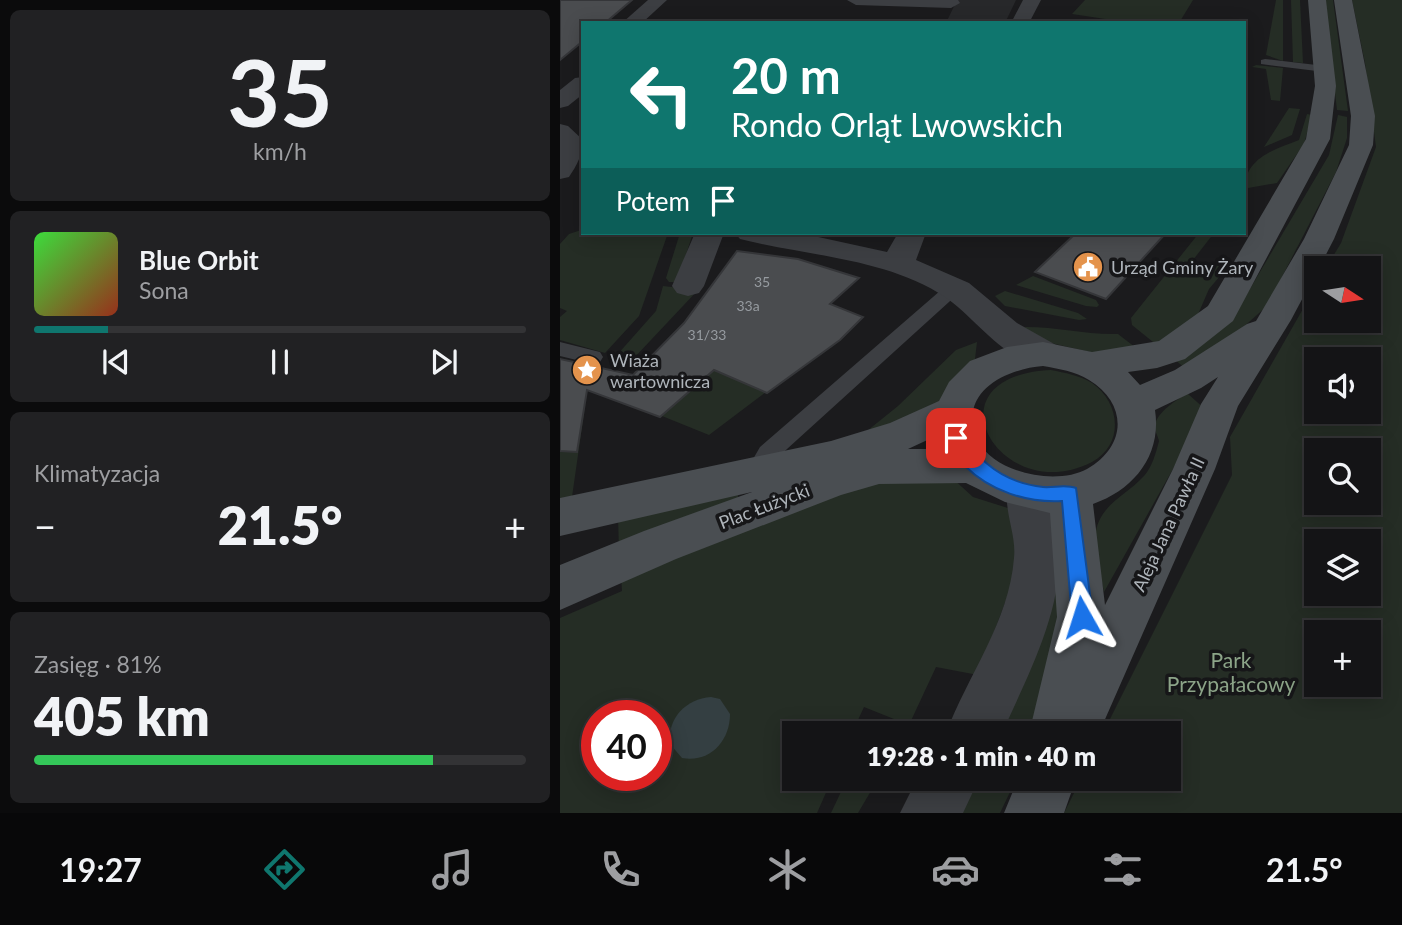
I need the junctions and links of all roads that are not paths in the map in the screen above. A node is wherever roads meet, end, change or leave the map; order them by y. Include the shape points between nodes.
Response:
1 (658, 0) edge
2 (1032, 0) edge
3 (1317, 0) edge
4 (1343, 0) edge
5 (952, 2) edge
6 (852, 6) edge
7 (633, 21) edge
8 (944, 21) edge
9 (1021, 21) edge
10 (1265, 62) dead end
11 (1325, 69) junction
12 (578, 71) edge
13 (560, 101) edge
14 (560, 131) edge
15 (560, 171) edge
16 (708, 235) edge
17 (777, 235) edge
18 (911, 235) edge
19 (818, 238) edge
20 (899, 265) junction
21 (688, 286) dead end
22 (954, 288) junction
23 (1274, 320) junction
24 (994, 324) junction
25 (560, 349) edge
26 (1043, 354) junction
27 (593, 357) dead end
28 (1091, 365) junction
29 (988, 367) junction
30 (1133, 404) junction
31 (955, 410) junction
32 (977, 466) junction
33 (756, 473) junction
34 (1048, 493) junction
35 (560, 517) edge
36 (560, 588) edge
37 (979, 721) edge
38 (1060, 721) edge
39 (1077, 721) edge
40 (943, 791) edge
41 (930, 813) edge

1 - 7 street
2 - 9 street
3 - 11 street
4 - 23 street, Aleja Jana Pawła II via 1363,116 1362,145 1319,239
5 - 6 street
5 - 8 street
10 - 11 lane
11 - 28 street via 1326,111 1318,139 1222,313 1172,350
12 - 13 street
14 - 15 street via 574,145
16 - 21 street
17 - 19 street
18 - 20 street
19 - 20 street
20 - 22 street
22 - 24 street
22 - 33 lane via 768,453
23 - 30 street, Aleja Jana Pawła II via 1188,379
23 - 39 street, Aleja Jana Pawła II via 1220,404 1195,469
24 - 26 street
24 - 29 street
25 - 27 lane
26 - 28 street
26 - 29 street via 1017,356
28 - 30 street via 1123,389
29 - 31 street via 973,377
30 - 34 street via 1139,426 1135,448 1122,469 1099,484
31 - 32 street via 956,438 968,460
31 - 33 street, Plac Łużycki via 902,435
32 - 34 street via 991,478
32 - 36 street, Plac Łużycki via 879,467 833,480
33 - 35 street, Plac Łużycki
34 - 37 street via 1037,537 1036,576 1022,622
34 - 38 street via 1082,617
40 - 41 street

